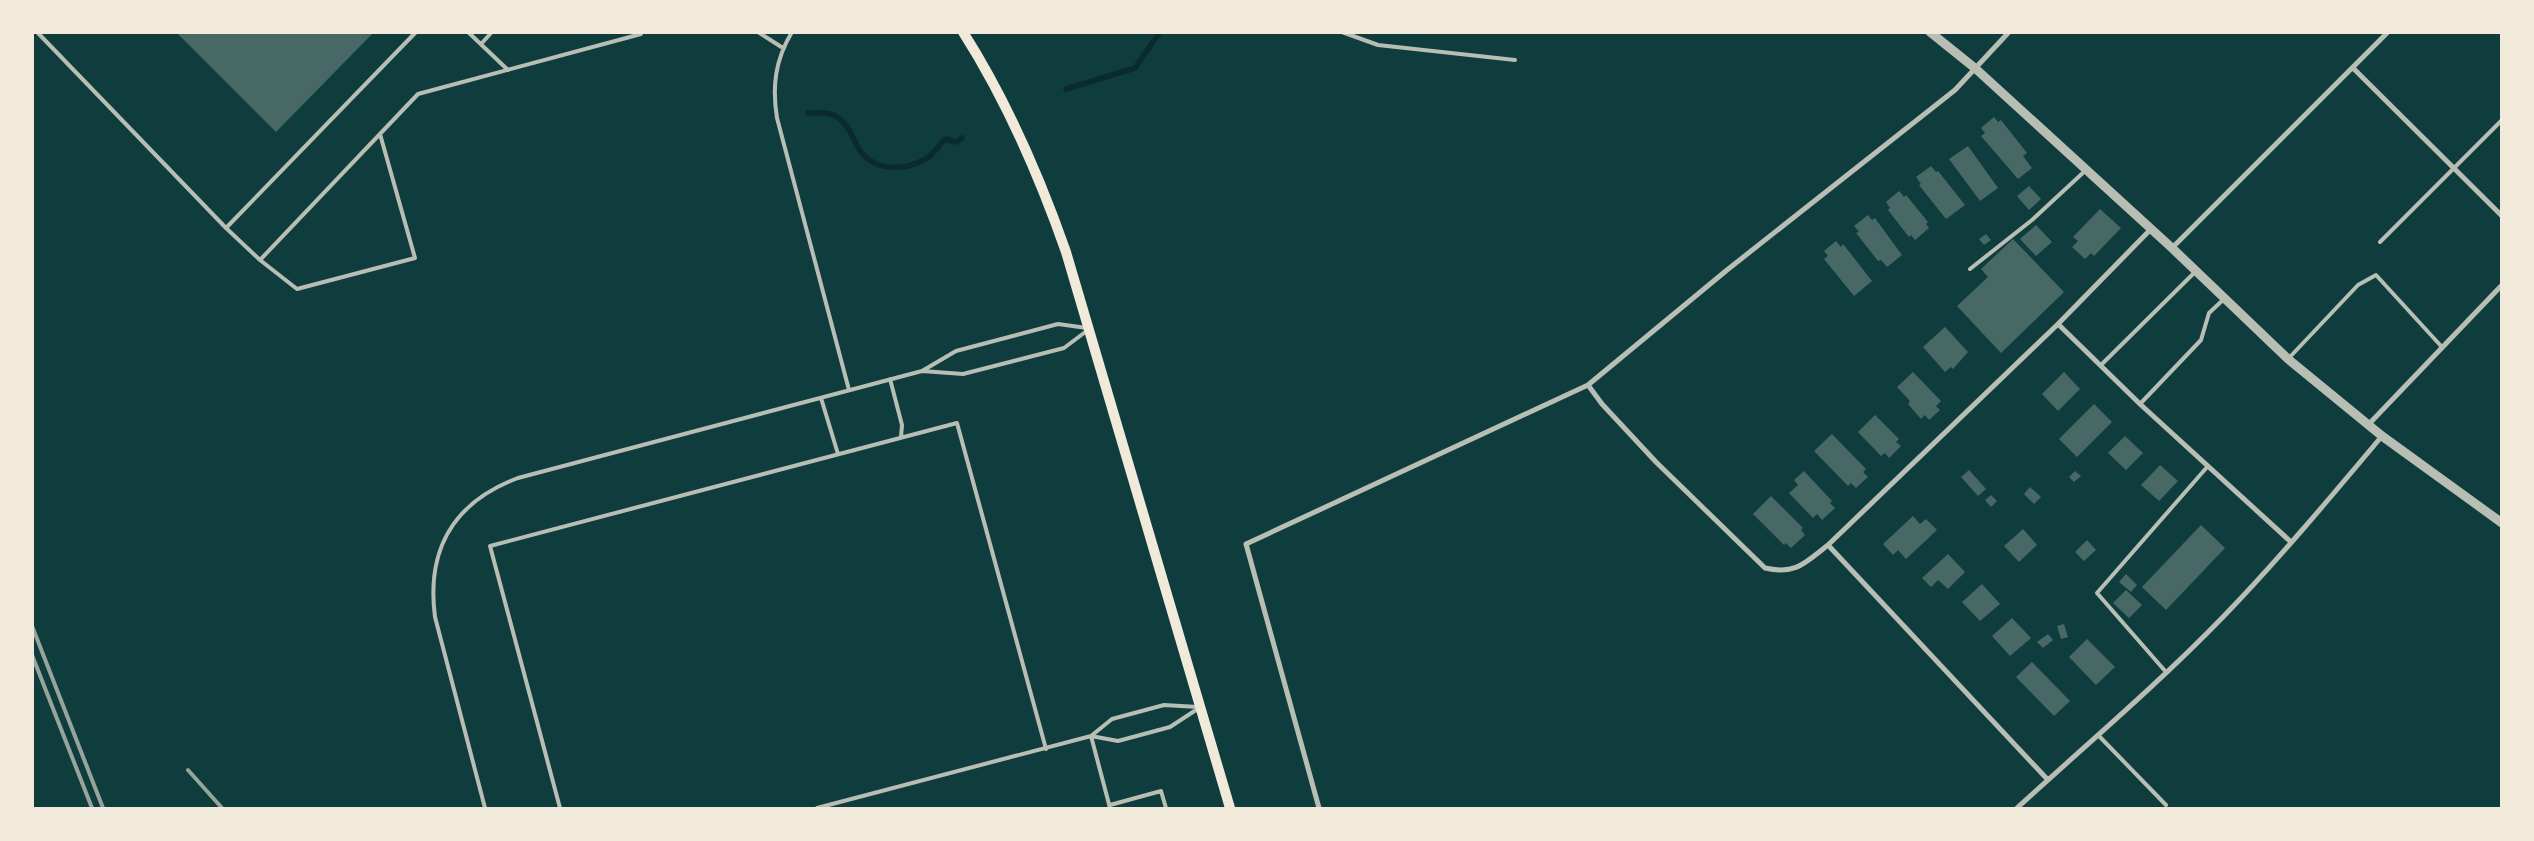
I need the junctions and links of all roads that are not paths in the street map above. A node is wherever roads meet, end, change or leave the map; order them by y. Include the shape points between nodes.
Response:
1 (37, 32) edge
2 (416, 32) edge
3 (468, 32) edge
4 (492, 32) edge
5 (651, 32) edge
6 (758, 32) edge
7 (792, 32) edge
8 (963, 32) edge
9 (970, 32) edge
10 (1342, 32) edge
11 (1930, 32) edge
12 (2009, 32) edge
13 (2388, 32) edge
14 (641, 33) edge
15 (481, 44) junction
16 (972, 47) junction
17 (783, 48) junction
18 (1514, 60) dead end
19 (2353, 68) junction
20 (1976, 69) junction
21 (508, 70) junction
22 (2502, 120) edge
23 (380, 134) junction
24 (2453, 169) junction
25 (2086, 170) junction
26 (2502, 216) edge
27 (226, 228) junction
28 (2151, 229) junction
29 (2380, 242) dead end
30 (2172, 248) junction
31 (260, 260) junction
32 (1970, 269) dead end
33 (2195, 272) junction
34 (2502, 285) edge
35 (2224, 299) junction
36 (2058, 324) junction
37 (1090, 328) junction
38 (2441, 346) junction
39 (2288, 359) junction
40 (2101, 365) junction
41 (922, 371) junction
42 (890, 379) junction
43 (1588, 385) junction
44 (849, 390) junction
45 (821, 398) junction
46 (2140, 404) junction
47 (2368, 425) junction
48 (2382, 436) junction
49 (901, 437) junction
50 (838, 454) junction
51 (2208, 466) junction
52 (2502, 523) edge
53 (2291, 542) junction
54 (1828, 545) junction
55 (2166, 672) junction
56 (1201, 707) junction
57 (1091, 736) junction
58 (2099, 736) junction
59 (1046, 748) junction
60 (2048, 780) junction
61 (2166, 805) dead end
62 (1110, 807) edge
63 (485, 808) edge
64 (560, 808) edge
65 (817, 808) edge
66 (1166, 808) edge
67 (1230, 808) edge
68 (1319, 808) edge
69 (2017, 808) edge

1 - 27 lane
2 - 27 lane
3 - 15 lane
4 - 15 lane
5 - 14 lane
6 - 17 lane
7 - 17 lane
8 - 16 main road
9 - 16 main road
10 - 18 lane via 1378,45
11 - 20 street
12 - 20 street
13 - 19 street
14 - 21 lane
15 - 21 lane
16 - 37 main road via 995,86 1033,167 1066,252
17 - 44 lane via 774,81 776,118
19 - 24 street
19 - 30 street
20 - 25 street
20 - 43 street via 1956,90 1727,270
21 - 23 lane via 418,94
22 - 24 lane
23 - 31 lane
23 - 31 lane via 414,258 296,289
24 - 26 street
24 - 29 lane
25 - 28 street
25 - 32 lane via 2032,220
27 - 31 lane
28 - 30 street
28 - 36 street
30 - 33 street
33 - 35 street
33 - 40 lane
34 - 38 street
35 - 39 street
35 - 46 lane via 2209,313 2202,340
36 - 40 street
36 - 54 street
37 - 41 lane via 1058,324 956,351
37 - 41 lane via 1064,348 963,374
37 - 56 main road
38 - 39 lane via 2376,275 2358,285
38 - 47 street
39 - 47 street
40 - 46 street
41 - 42 lane
42 - 44 lane
42 - 49 lane via 902,425
43 - 54 street via 1656,462 1765,568 1780,571 1798,568
43 - 68 street via 1246,544
44 - 45 lane
45 - 50 lane
45 - 63 lane via 518,478 483,494 455,520 439,553 433,574 432,597
46 - 51 street
47 - 48 street
48 - 52 street
48 - 53 street
49 - 50 lane
49 - 59 lane via 957,423
50 - 64 lane via 490,546
51 - 53 street
51 - 55 lane via 2097,593
53 - 55 street via 2222,618
54 - 60 street
55 - 58 street
56 - 57 lane via 1164,705 1112,719
56 - 57 lane via 1170,727 1118,741
56 - 67 main road
57 - 59 lane
57 - 62 lane
58 - 60 street
58 - 61 lane
59 - 65 lane
60 - 69 street
62 - 66 lane via 1161,791

